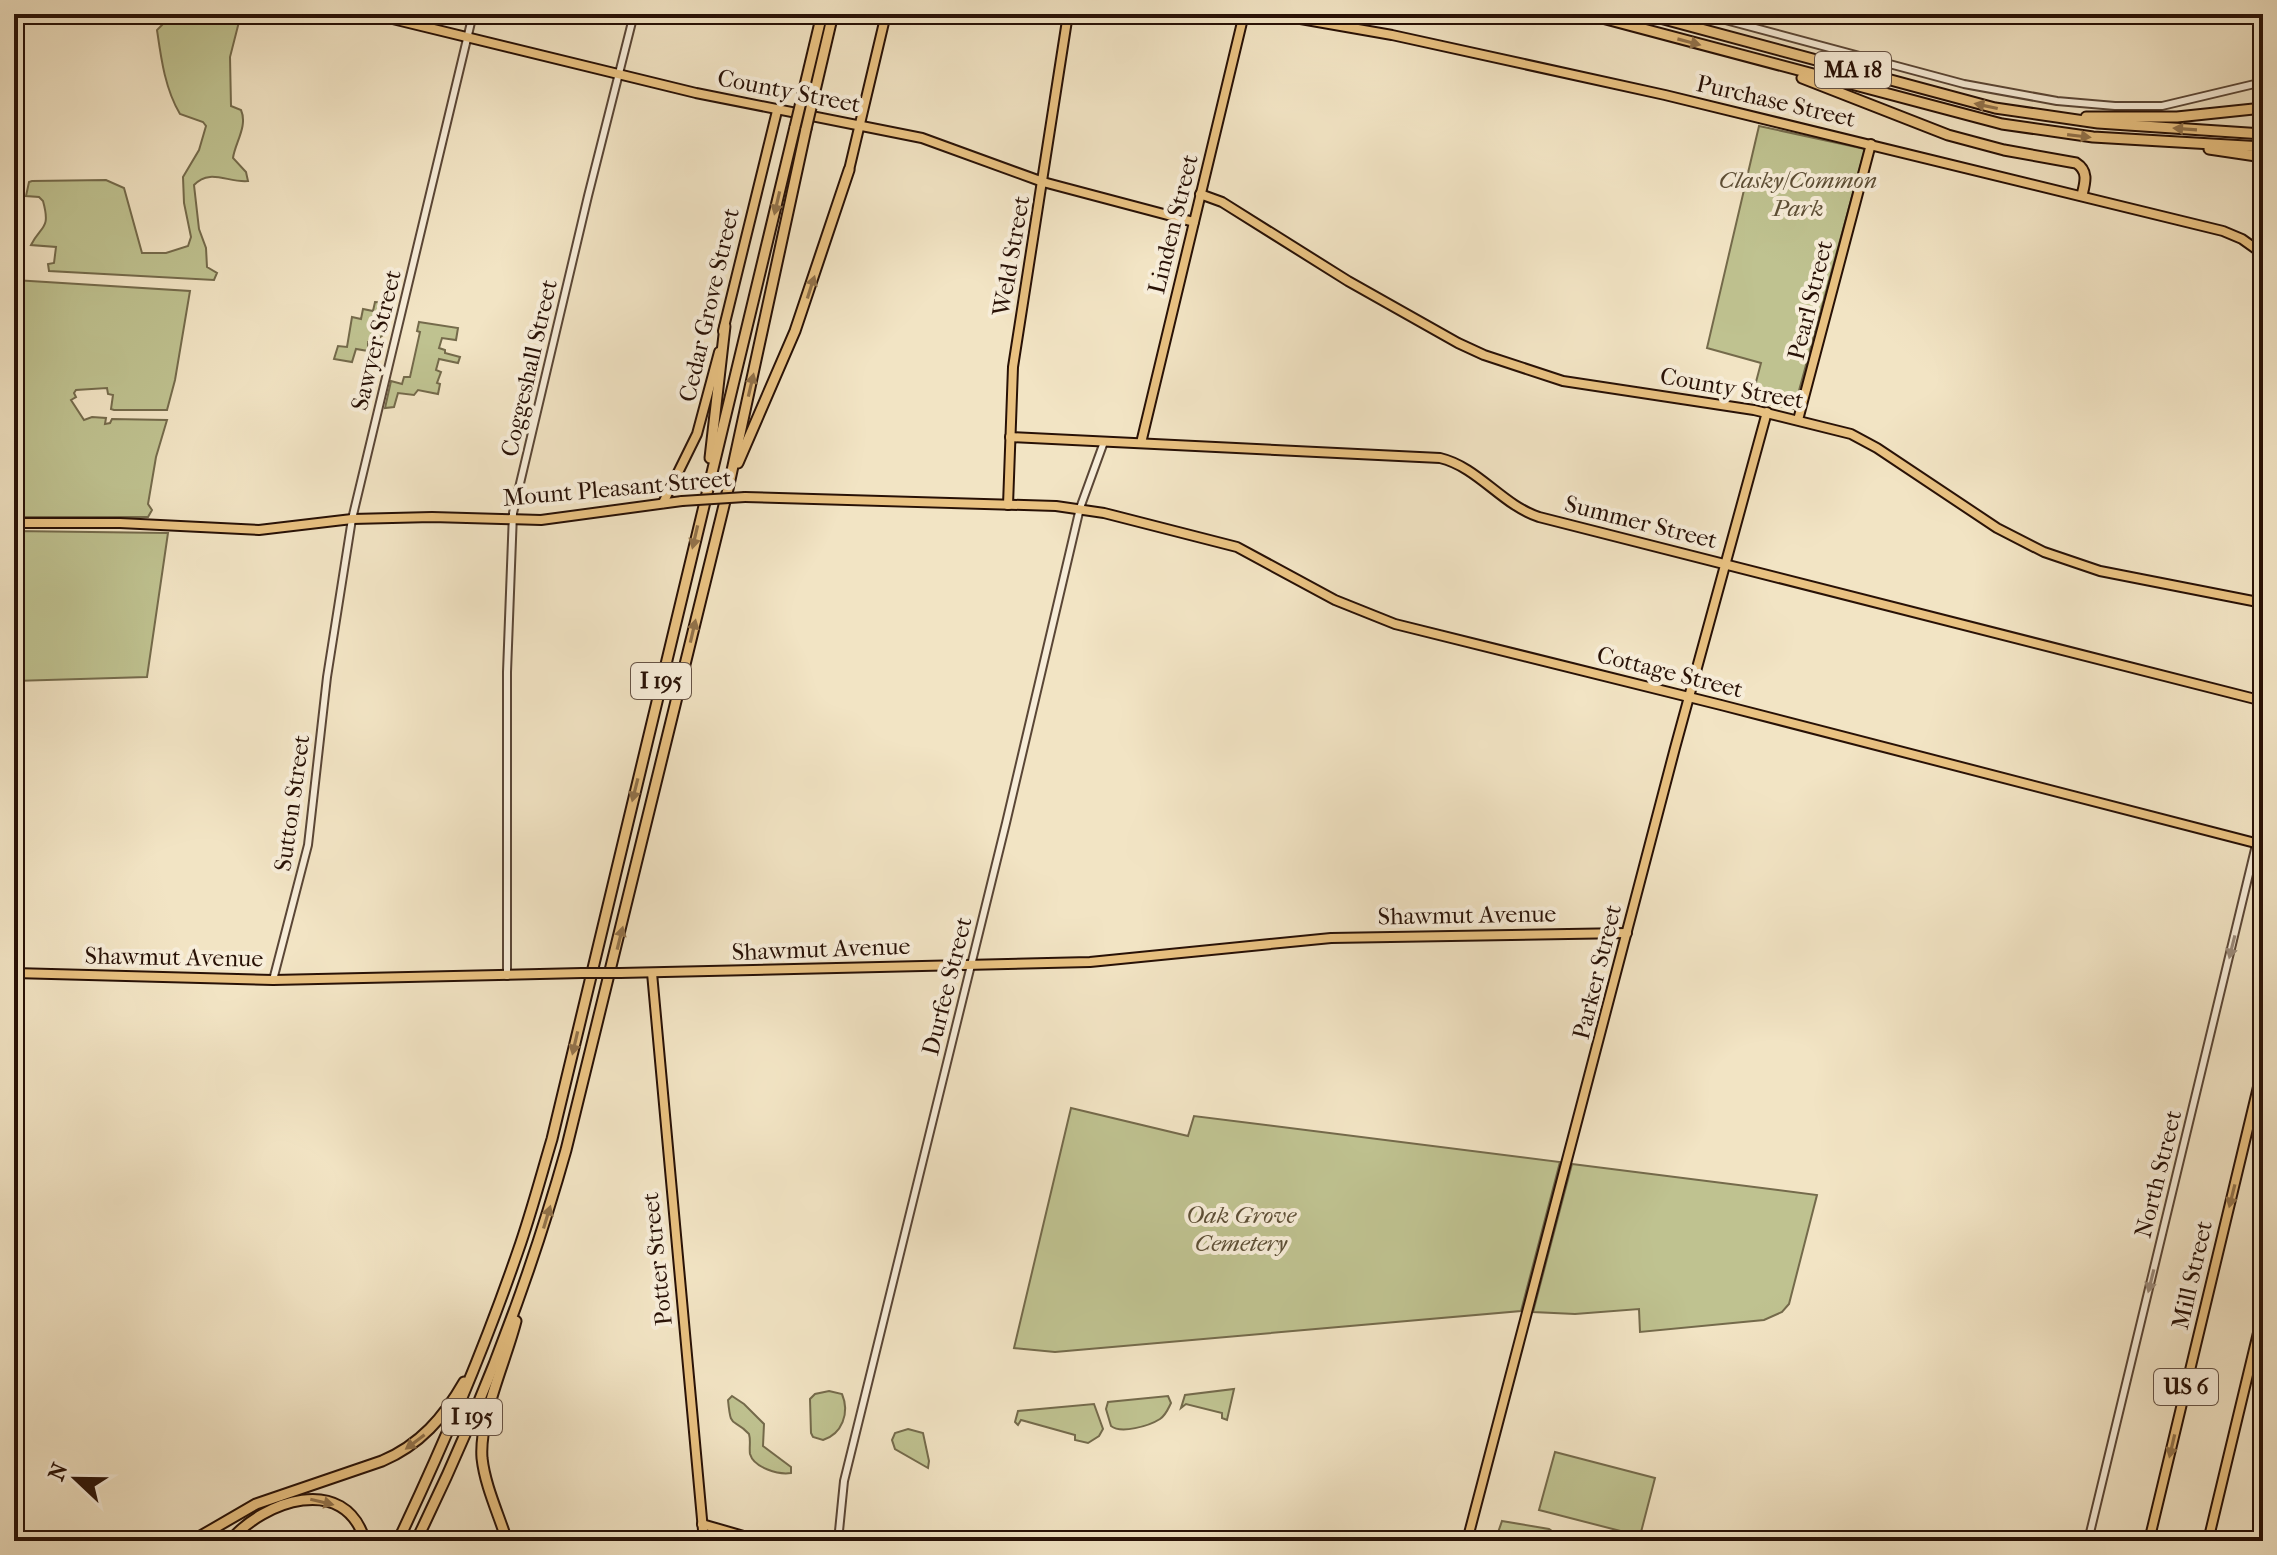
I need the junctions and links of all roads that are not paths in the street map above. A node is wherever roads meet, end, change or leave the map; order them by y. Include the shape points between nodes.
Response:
1 (35, 14) edge
2 (372, 14) edge
3 (473, 14) edge
4 (634, 14) edge
5 (822, 14) edge
6 (833, 14) edge
7 (886, 14) edge
8 (1068, 14) edge
9 (1244, 14) edge
10 (1272, 14) edge
11 (1587, 14) edge
12 (1645, 14) edge
13 (1703, 14) edge
14 (14, 19) edge
15 (467, 38) junction
16 (1758, 60) junction
17 (619, 74) junction
18 (2263, 82) edge
19 (2263, 108) edge
20 (777, 111) junction
21 (2063, 119) junction
22 (860, 126) junction
23 (2263, 134) edge
24 (2170, 142) junction
25 (1871, 144) junction
26 (2263, 147) edge
27 (2263, 157) edge
28 (849, 170) joint
29 (1043, 182) junction
30 (1200, 194) junction
31 (2082, 195) junction
32 (1194, 222) junction
33 (2263, 254) edge
34 (725, 326) junction
35 (1767, 412) junction
36 (1798, 420) junction
37 (1010, 437) junction
38 (1104, 442) junction
39 (1141, 443) junction
40 (728, 489) junction
41 (707, 490) junction
42 (663, 503) junction
43 (1008, 505) junction
44 (1080, 508) junction
45 (352, 519) junction
46 (513, 520) junction
47 (14, 523) edge
48 (1726, 563) junction
49 (2263, 603) edge
50 (327, 677) joint
51 (1690, 697) junction
52 (2263, 701) edge
53 (2263, 816) edge
54 (2260, 844) edge
55 (1627, 933) junction
56 (970, 966) junction
57 (14, 973) edge
58 (652, 973) junction
59 (507, 976) junction
60 (273, 980) junction
61 (2263, 1066) edge
62 (522, 1291) junction
63 (2263, 1312) edge
64 (489, 1332) junction
65 (702, 1524) junction
66 (192, 1541) edge
67 (230, 1541) edge
68 (365, 1541) edge
69 (398, 1541) edge
70 (416, 1541) edge
71 (507, 1541) edge
72 (704, 1541) edge
73 (761, 1541) edge
74 (838, 1541) edge
75 (1467, 1541) edge
76 (2088, 1541) edge
77 (2149, 1541) edge
78 (2208, 1541) edge

1 - 14 main road
2 - 15 main road, County Street
3 - 15 street, Sawyer Street
4 - 17 street, Coggeshall Street
5 -> 41 highway, I 195, bridge
40 -> 6 highway, I 195, bridge
7 - 22 main road
8 - 29 main road, Weld Street
9 - 30 main road, Linden Street
10 - 25 main road, Purchase Street via 1479,53
11 -> 16 highway, MA 18
21 -> 12 highway, MA 18 via 1961,100
13 - 18 street via 1964,84 2064,102 2157,106
15 - 17 main road, County Street
15 - 45 street, Sawyer Street
16 -> 24 highway, MA 18 via 2002,124
16 - 31 highway via 1948,135 2076,163 2085,176
17 - 20 main road, County Street
17 - 46 street, Coggeshall Street
19 - 21 highway via 2177,117
20 - 22 main road, County Street
20 - 34 main road, Cedar Grove Street
23 -> 21 highway, MA 18
22 - 28 main road
22 - 29 main road, County Street via 936,142
24 - 26 highway, MA 18
24 - 27 highway
25 - 31 main road, Purchase Street
25 - 36 main road, Pearl Street
40 -> 28 highway via 805,304
29 - 32 main road, County Street
29 - 37 main road, Weld Street via 1013,367
30 - 32 main road, Linden Street
30 - 35 main road, County Street via 1484,355 1563,381
31 - 33 main road, Purchase Street via 2226,231
32 - 39 main road, Linden Street
34 - 41 highway
34 - 42 main road, Cedar Grove Street via 700,425
35 - 36 main road, County Street
35 - 48 main road, Parker Street
36 - 49 main road, County Street via 1859,437 1991,524 2054,556 2114,574
37 - 38 main road, Summer Street
37 - 43 main road, Weld Street
38 - 39 main road, Summer Street
38 - 44 street, Durfee Street
39 - 48 main road, Summer Street via 1441,458 1532,515
62 -> 40 highway, I 195 via 578,1107
41 -> 64 highway, I 195 via 552,1139
42 - 43 main road, Mount Pleasant Street, bridge via 745,497
42 - 46 main road, Mount Pleasant Street
43 - 44 main road, Mount Pleasant Street
44 - 51 main road, Cottage Street via 1237,547 1386,621
44 - 56 street, Durfee Street
45 - 46 main road, Mount Pleasant Street
45 - 47 main road, Mount Pleasant Street via 259,530
45 - 50 street, Sawyer Street
46 - 59 street, Coggeshall Street
48 - 51 main road, Parker Street
48 - 52 main road, Summer Street
50 - 60 street, Sutton Street via 308,845
51 - 54 main road, Cottage Street
51 - 55 main road, Parker Street
53 - 54 street, North Street
54 -> 76 street, North Street
55 - 56 main road, Shawmut Avenue via 1331,938 1120,960
55 - 75 main road, Parker Street
56 - 58 main road, Shawmut Avenue
56 - 74 street, Durfee Street via 844,1481
57 - 60 main road, Shawmut Avenue
58 - 59 main road, Shawmut Avenue, bridge
58 - 65 main road, Potter Street
59 - 60 main road, Shawmut Avenue
61 -> 77 main road, Mill Street / US 6
62 - 70 highway, I 195
62 - 71 highway via 482,1444
63 - 78 main road, US 6
64 -> 66 highway via 450,1405 410,1446 382,1461 256,1504
64 - 69 highway, I 195
65 - 72 main road, Potter Street
65 - 73 main road
67 -> 68 highway via 270,1510 312,1499 347,1513

